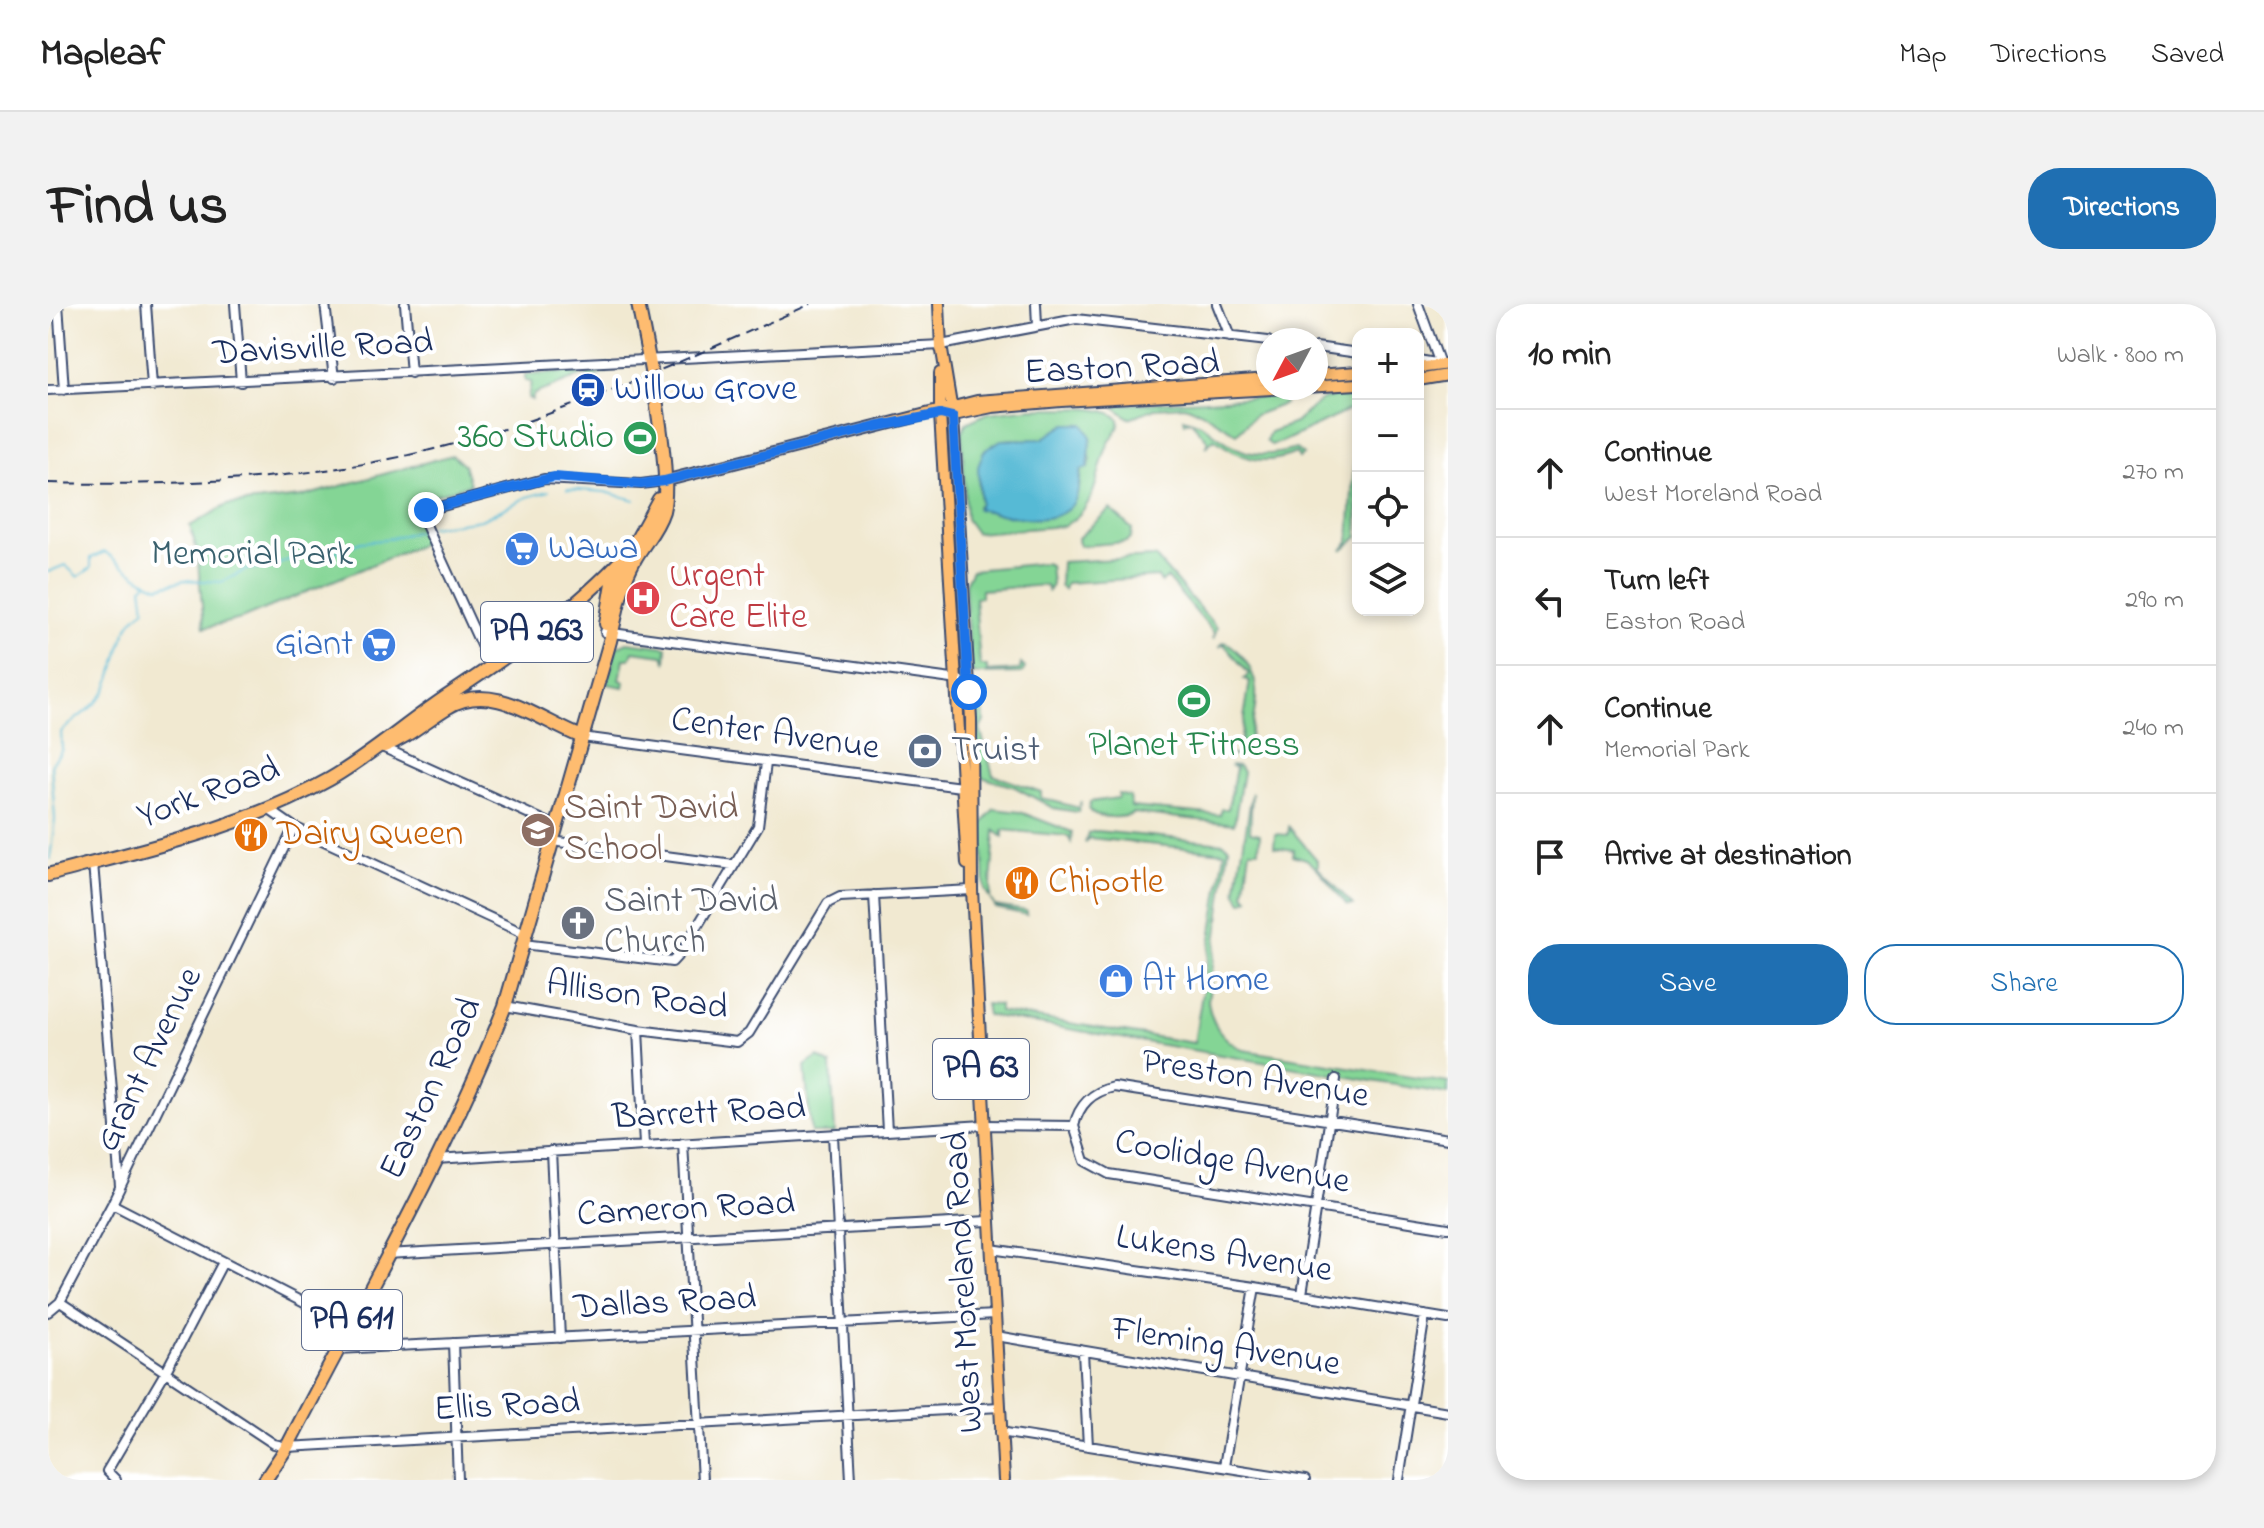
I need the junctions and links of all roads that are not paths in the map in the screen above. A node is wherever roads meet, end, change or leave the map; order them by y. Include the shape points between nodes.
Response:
1 (58, 304) edge
2 (146, 304) edge
3 (235, 304) edge
4 (325, 304) edge
5 (405, 304) edge
6 (638, 304) edge
7 (939, 304) edge
8 (1036, 304) edge
9 (1217, 304) edge
10 (1418, 304) edge
11 (1037, 326) junction
12 (1230, 337) junction
13 (1256, 340) edge
14 (941, 345) junction
15 (1328, 349) edge
16 (1352, 352) edge
17 (650, 360) junction
18 (1424, 361) edge
19 (1444, 364) edge
20 (1424, 367) edge
21 (1352, 372) edge
22 (411, 373) junction
23 (1328, 374) edge
24 (1448, 375) edge
25 (334, 378) junction
26 (1424, 379) edge
27 (1256, 380) edge
28 (241, 382) junction
29 (1352, 385) edge
30 (152, 386) junction
31 (1328, 387) edge
32 (48, 390) edge
33 (64, 390) junction
34 (1256, 391) edge
35 (952, 412) junction
36 (940, 414) junction
37 (664, 481) junction
38 (626, 555) junction
39 (608, 632) junction
40 (491, 667) junction
41 (955, 680) junction
42 (968, 681) junction
43 (582, 737) junction
44 (381, 747) junction
45 (766, 763) junction
46 (961, 787) junction
47 (268, 809) junction
48 (556, 826) junction
49 (294, 827) junction
50 (551, 841) junction
51 (93, 863) junction
52 (734, 865) junction
53 (48, 875) edge
54 (972, 890) junction
55 (874, 895) junction
56 (524, 939) junction
57 (505, 1006) junction
58 (638, 1030) junction
59 (1336, 1079) dead end
60 (1329, 1120) junction
61 (984, 1125) junction
62 (1074, 1126) junction
63 (887, 1131) junction
64 (833, 1135) junction
65 (1448, 1139) edge
66 (683, 1143) junction
67 (644, 1145) junction
68 (551, 1151) junction
69 (436, 1159) junction
70 (120, 1187) junction
71 (112, 1204) junction
72 (1316, 1207) junction
73 (988, 1221) junction
74 (1448, 1228) edge
75 (837, 1229) junction
76 (688, 1239) junction
77 (555, 1245) junction
78 (991, 1249) junction
79 (386, 1254) junction
80 (223, 1262) junction
81 (1255, 1287) junction
82 (1302, 1294) junction
83 (60, 1302) junction
84 (48, 1312) edge
85 (995, 1315) junction
86 (1425, 1315) junction
87 (1448, 1319) edge
88 (842, 1321) junction
89 (349, 1326) junction
90 (692, 1333) junction
91 (996, 1336) junction
92 (560, 1338) junction
93 (453, 1343) junction
94 (338, 1349) junction
95 (1083, 1352) junction
96 (166, 1371) junction
97 (1240, 1378) junction
98 (1000, 1407) junction
99 (1412, 1407) junction
100 (1448, 1412) edge
101 (848, 1416) junction
102 (701, 1426) junction
103 (1000, 1432) junction
104 (457, 1437) junction
105 (1088, 1446) junction
106 (287, 1447) junction
107 (1224, 1466) junction
108 (116, 1480) edge
109 (265, 1480) edge
110 (458, 1480) edge
111 (702, 1480) edge
112 (851, 1480) edge
113 (1004, 1480) edge
114 (1305, 1480) edge
115 (1399, 1480) edge

1 - 33 street
2 - 30 street
3 - 28 street
4 - 25 street
5 - 22 street
6 - 17 highway, PA 611
7 - 14 main road, PA 63
8 - 11 street
9 - 12 street
10 - 19 street
11 - 12 street, Davisville Road via 1076,319
11 - 14 street, Davisville Road
12 - 13 street, Davisville Road
14 - 17 street, Davisville Road
14 - 35 main road, West Moreland Road / PA 63
14 - 36 main road, West Moreland Road / PA 63
15 - 16 street
17 - 22 street, Davisville Road
17 - 37 highway, PA 611
18 - 19 street
19 - 20 main road
21 - 23 main road
22 - 25 street, Davisville Road
24 - 26 main road
25 - 28 street, Davisville Road
27 - 35 main road, Easton Road via 1016,396
28 - 30 street, Davisville Road
29 - 31 main road, Easton Road
30 - 33 street, Davisville Road
32 - 33 street, Davisville Road
34 - 35 main road, Easton Road
35 - 36 main road, Easton Road
35 - 42 main road, West Moreland Road / PA 63
36 - 37 main road, Easton Road
36 - 41 main road, West Moreland Road / PA 63
37 - 38 highway, Easton Road / PA 611 via 653,513
37 - 39 highway, Easton Road / PA 611 via 661,517 635,558
37 - 40 street via 544,479 422,516
38 - 39 highway, Easton Road / PA 611 via 613,583
38 - 40 highway, York Road / PA 263 via 595,587
39 - 41 street
39 - 43 highway, Easton Road / PA 611
40 - 44 highway, York Road / PA 263
41 - 42 street
41 - 46 main road, West Moreland Road / PA 63
42 - 54 main road, West Moreland Road / PA 63
43 - 44 highway, York Road / PA 263 via 483,696 450,706 401,740
43 - 45 street, Center Avenue
43 - 48 highway, Easton Road / PA 611
44 - 47 highway, York Road / PA 263
44 - 48 street
45 - 46 street, Center Avenue
45 - 52 street via 758,826
46 - 54 main road, West Moreland Road / PA 63
47 - 49 street
47 - 51 highway, York Road / PA 263 via 196,836
48 - 50 highway, Easton Road / PA 611
49 - 56 street
49 - 70 street, Grant Avenue
50 - 52 street
50 - 56 highway, Easton Road / PA 611
51 - 53 highway, York Road / PA 263
51 - 70 street
52 - 56 street via 672,962
54 - 55 street, Allison Road
54 - 61 main road, West Moreland Road / PA 63
55 - 58 street, Allison Road via 828,903 745,1039 727,1043
55 - 63 street
56 - 57 highway, Easton Road / PA 611
57 - 58 street, Allison Road
57 - 69 highway, Easton Road / PA 611
58 - 67 street
59 - 60 street
60 - 62 street, Preston Avenue via 1114,1087 1090,1097
60 - 65 street, Preston Avenue
60 - 72 street
61 - 62 street, Coolidge Avenue
61 - 63 street, Barrett Road
61 - 73 main road, West Moreland Road / PA 63
62 - 72 street, Coolidge Avenue via 1085,1161 1109,1174
63 - 64 street, Barrett Road
64 - 66 street, Barrett Road
64 - 75 street
66 - 67 street, Barrett Road
66 - 76 street
67 - 68 street, Barrett Road
68 - 69 street, Barrett Road
68 - 77 street
69 - 79 highway, Easton Road / PA 611
70 - 71 street, Grant Avenue
71 - 80 street
71 - 83 street, Grant Avenue
72 - 74 street, Coolidge Avenue
72 - 82 street
73 - 75 street, Cameron Road
73 - 78 main road, West Moreland Road / PA 63
75 - 76 street, Cameron Road
75 - 88 street
76 - 77 street, Cameron Road
76 - 90 street
77 - 79 street, Cameron Road
77 - 92 street
78 - 81 street, Lukens Avenue
78 - 85 main road, West Moreland Road / PA 63
79 - 89 highway, Easton Road / PA 611
80 - 89 street
80 - 96 street
81 - 82 street, Lukens Avenue
81 - 97 street
82 - 86 street, Lukens Avenue
83 - 84 street, Grant Avenue
83 - 96 street
85 - 88 street, Dallas Road
85 - 91 main road, West Moreland Road / PA 63
86 - 87 street, Lukens Avenue
86 - 99 street
88 - 90 street, Dallas Road
88 - 101 street
89 - 94 highway, Easton Road / PA 611
90 - 92 street, Dallas Road
90 - 102 street
91 - 95 street, Fleming Avenue
91 - 98 main road, West Moreland Road / PA 63
92 - 93 street, Dallas Road
93 - 94 street, Dallas Road
93 - 104 street
94 - 106 highway, Easton Road / PA 611
95 - 97 street, Fleming Avenue
95 - 105 street
96 - 106 street via 274,1444
96 - 108 street via 107,1471
97 - 99 street, Fleming Avenue
97 - 107 street
98 - 101 street, Ellis Road
98 - 103 main road, West Moreland Road / PA 63
99 - 100 street, Fleming Avenue
99 - 115 street
101 - 102 street, Ellis Road
101 - 112 street
102 - 104 street, Ellis Road
102 - 111 street
103 - 105 street
103 - 113 main road, West Moreland Road / PA 63
104 - 106 street, Ellis Road
104 - 110 street
105 - 107 street
106 - 109 highway, Easton Road / PA 611
107 - 114 street

